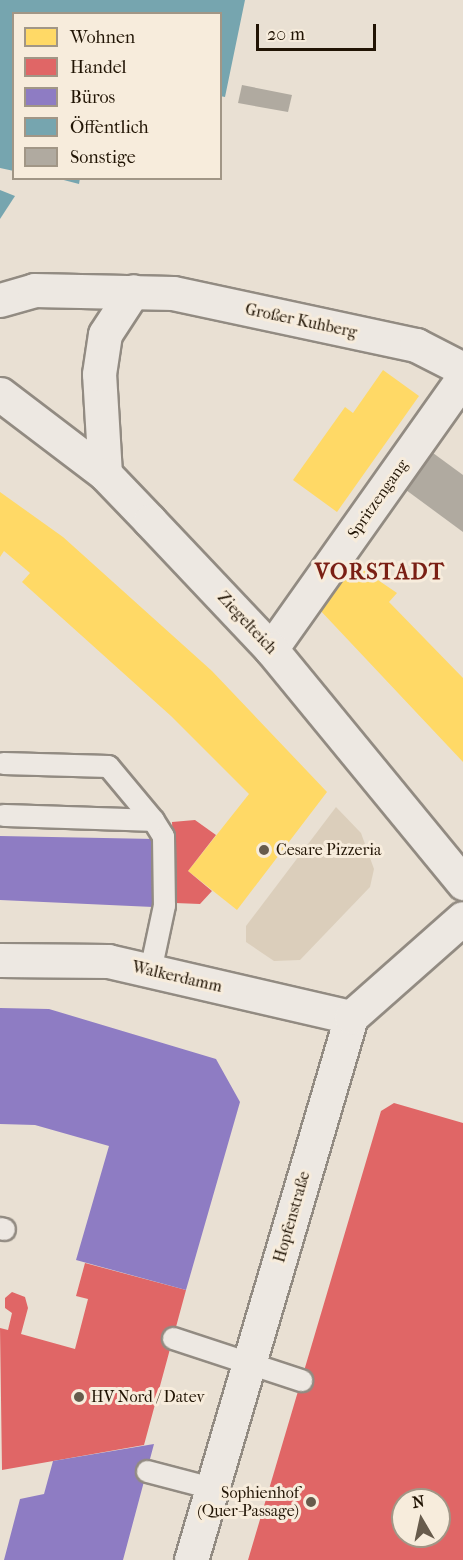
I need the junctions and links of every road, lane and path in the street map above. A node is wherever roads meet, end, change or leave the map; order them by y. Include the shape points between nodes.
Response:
1 (133, 291) junction
2 (0, 300) edge
3 (463, 369) edge
4 (463, 378) edge
5 (0, 394) edge
6 (105, 474) junction
7 (271, 649) junction
8 (3, 763) dead end
9 (3, 815) dead end
10 (153, 820) junction
11 (463, 883) edge
12 (463, 918) edge
13 (0, 960) edge
14 (150, 971) junction
15 (351, 1017) junction
16 (173, 1338) dead end
17 (249, 1364) junction
18 (301, 1380) dead end
19 (147, 1471) dead end
20 (212, 1488) junction
21 (191, 1560) edge

1 - 2 street, Großer Kuhberg via 34,290
1 - 3 street, Großer Kuhberg via 173,293 416,345
1 - 6 street via 105,334 99,374
4 - 7 street, Spritzengang
5 - 6 street, Ziegelteich
6 - 7 street, Ziegelteich
7 - 11 street, Ziegelteich
8 - 10 lane via 108,766
9 - 10 lane
10 - 14 lane via 164,836 164,905
12 - 15 street
13 - 14 street, Walkerdamm via 108,961
14 - 15 street, Walkerdamm
15 - 17 street, Hopfenstraße
16 - 17 lane
17 - 18 lane
17 - 20 street, Hopfenstraße
19 - 20 lane
20 - 21 street, Hopfenstraße

